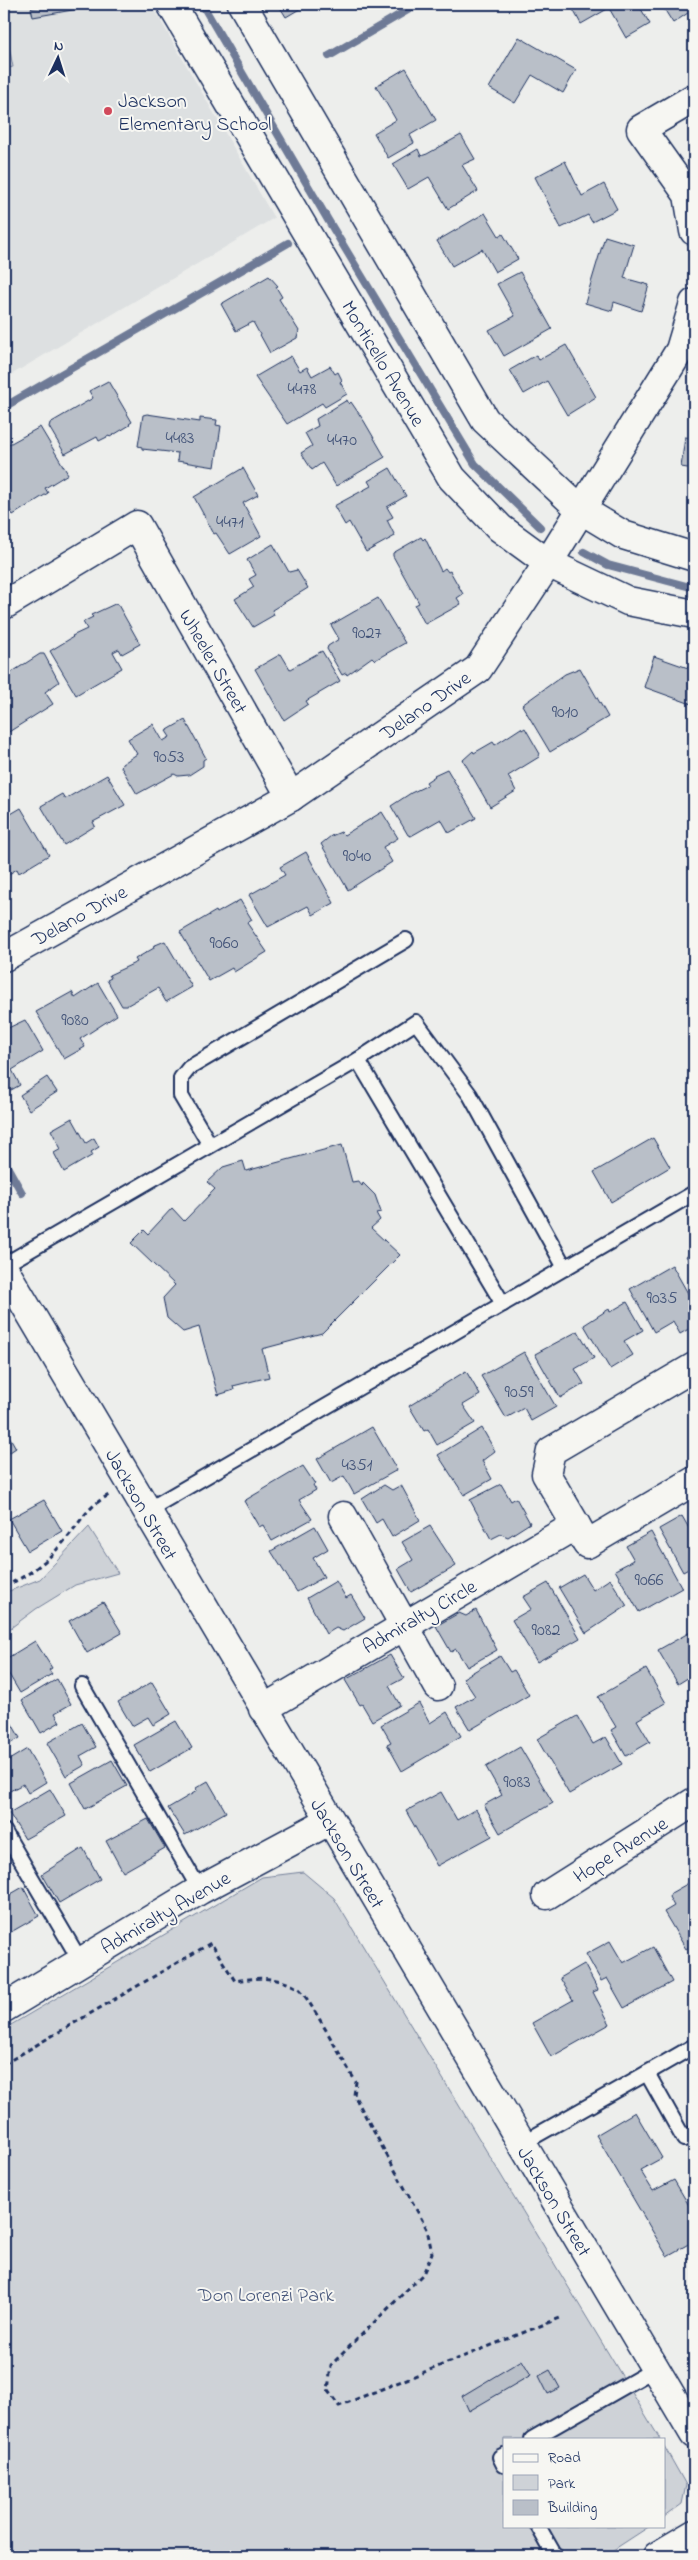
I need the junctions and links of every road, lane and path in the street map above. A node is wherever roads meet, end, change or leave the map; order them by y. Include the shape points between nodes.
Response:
1 (171, 4) edge
2 (242, 4) edge
3 (694, 98) edge
4 (694, 231) edge
5 (694, 303) edge
6 (580, 509) junction
7 (694, 557) edge
8 (548, 563) junction
9 (4, 605) edge
10 (694, 614) edge
11 (291, 797) junction
12 (406, 940) dead end
13 (4, 957) edge
14 (358, 1060) junction
15 (210, 1145) junction
16 (694, 1193) edge
17 (4, 1265) edge
18 (565, 1268) junction
19 (4, 1269) edge
20 (503, 1304) junction
21 (694, 1367) edge
22 (694, 1481) edge
23 (130, 1484) junction
24 (146, 1511) junction
25 (343, 1516) dead end
26 (576, 1525) junction
27 (4, 1586) edge
28 (404, 1625) junction
29 (82, 1686) dead end
30 (438, 1686) dead end
31 (263, 1709) junction
32 (694, 1802) edge
33 (329, 1821) junction
34 (4, 1832) edge
35 (200, 1890) junction
36 (546, 1895) dead end
37 (81, 1962) junction
38 (4, 2008) edge
39 (694, 2046) edge
40 (4, 2064) edge
41 (647, 2073) junction
42 (694, 2133) edge
43 (521, 2144) junction
44 (560, 2318) dead end
45 (655, 2369) junction
46 (694, 2434) edge
47 (534, 2438) edge
48 (539, 2528) edge
49 (694, 2534) edge
50 (555, 2556) edge
51 (657, 2556) edge

1 - 8 street, Monticello Avenue via 452,478 500,528
2 - 6 street via 485,420
3 - 4 street via 641,129 688,195
5 - 6 street, Delano Drive via 680,350
6 - 7 street via 623,535
6 - 8 street, Delano Drive
8 - 10 street, Monticello Avenue via 628,601
8 - 11 street, Delano Drive via 478,668
9 - 11 street, Wheeler Street via 137,525
11 - 13 street, Delano Drive
12 - 15 lane via 189,1068 181,1078 181,1096
14 - 15 lane
14 - 18 lane via 416,1022 470,1095
14 - 20 lane
15 - 17 lane
16 - 18 lane
18 - 20 lane
19 - 23 street, Jackson Street
20 - 24 lane
21 - 26 street via 551,1451 546,1474
22 - 26 street via 587,1544
23 - 24 street, Jackson Street
23 - 27 path via 93,1504 46,1560
24 - 31 street, Jackson Street
25 - 28 street
26 - 28 street, Admiralty Circle
28 - 30 street
28 - 31 street, Admiralty Circle
29 - 35 lane
31 - 33 street, Jackson Street
32 - 36 street, Hope Avenue
33 - 35 street, Admiralty Avenue
33 - 43 street, Jackson Street
34 - 37 lane
35 - 37 street, Admiralty Avenue
37 - 38 street, Admiralty Avenue
39 - 41 lane
40 - 44 path via 211,1943 235,1982 255,1978 277,1979 300,1990 356,2082 354,2095 426,2229 432,2252 423,2274 331,2365 328,2391 339,2406
41 - 42 lane via 684,2139
41 - 43 lane
43 - 45 street, Jackson Street
45 - 46 street, Jackson Street
45 - 47 lane
48 - 50 lane
49 - 51 street

